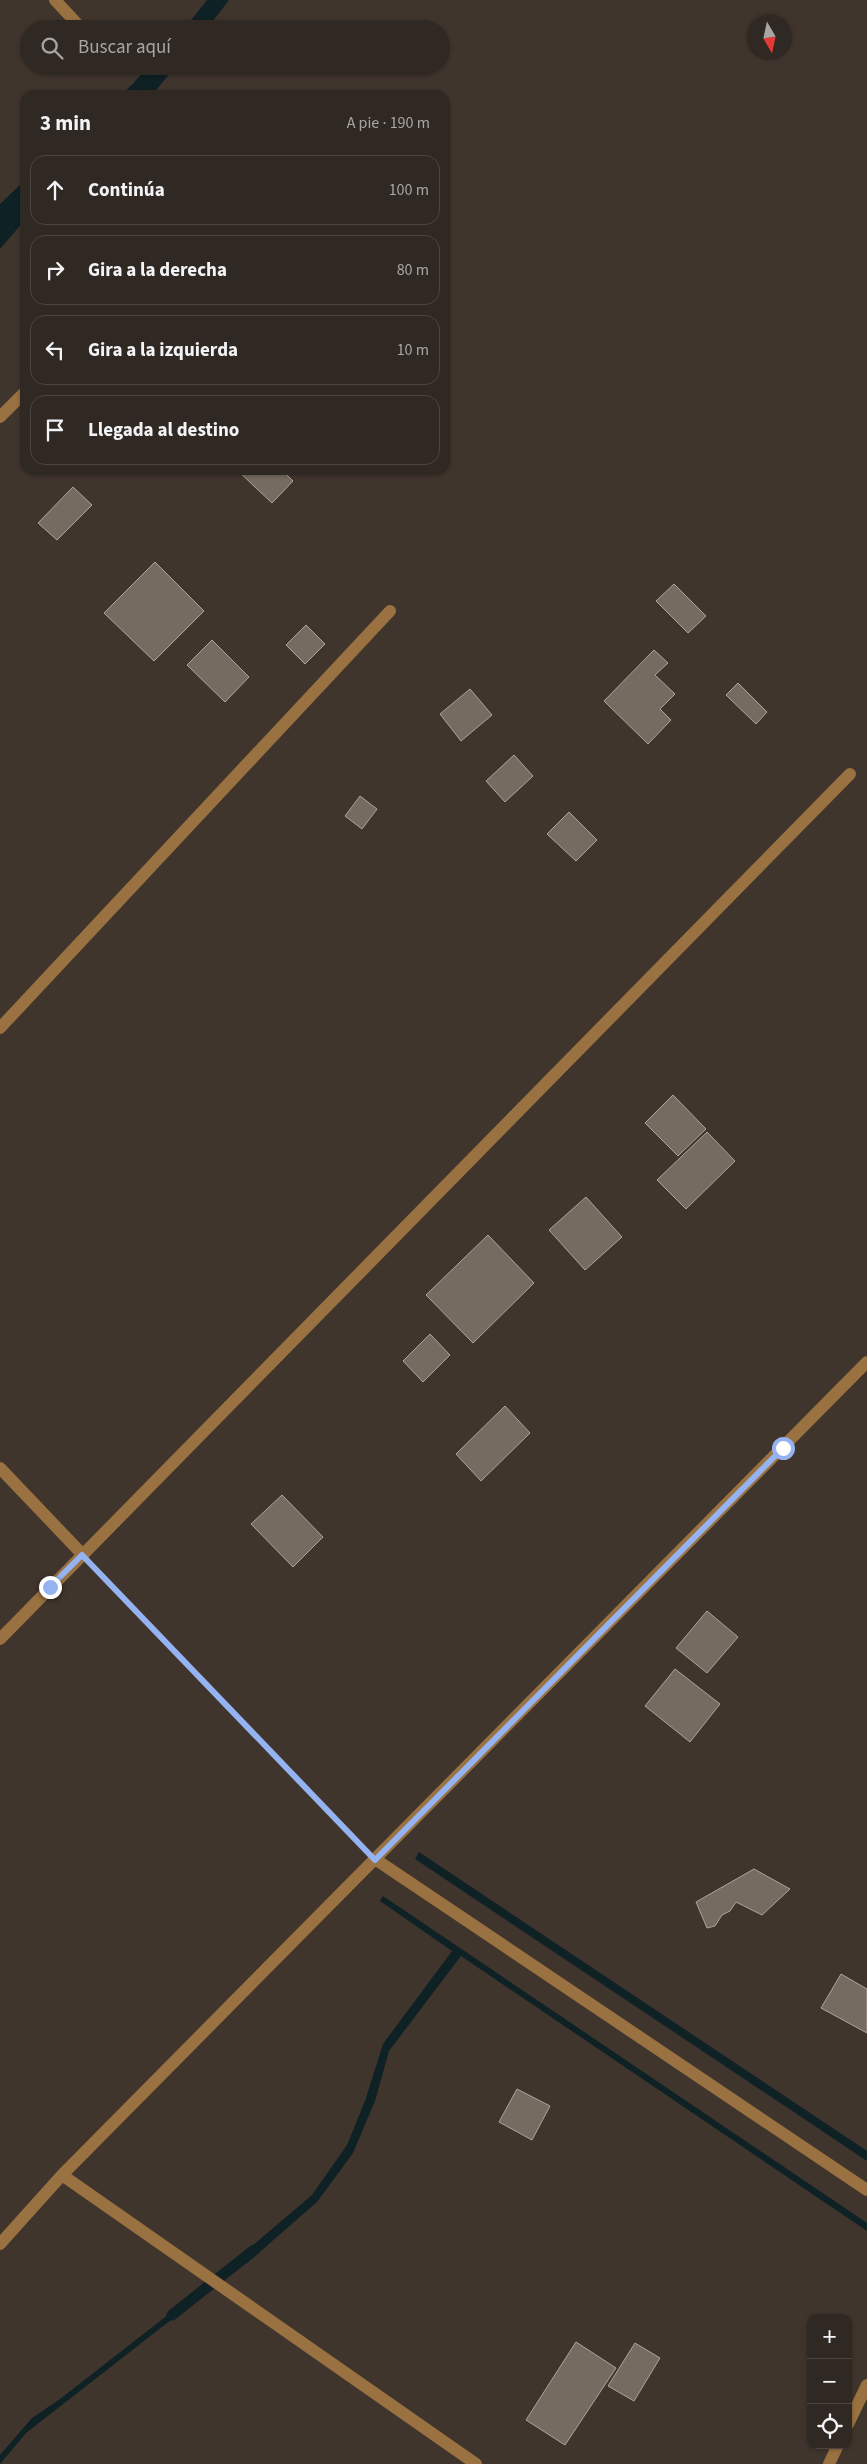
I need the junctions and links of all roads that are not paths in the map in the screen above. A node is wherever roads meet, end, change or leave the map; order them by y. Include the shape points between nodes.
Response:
1 (55, 0) edge
2 (74, 20) edge
3 (20, 397) edge
4 (0, 417) edge
5 (390, 611) dead end
6 (850, 774) dead end
7 (0, 1028) edge
8 (867, 1362) edge
9 (0, 1468) edge
10 (82, 1555) junction
11 (0, 1639) edge
12 (375, 1860) junction
13 (62, 2174) junction
14 (867, 2190) edge
15 (0, 2244) edge
16 (867, 2385) edge
17 (852, 2416) edge
18 (836, 2449) edge
19 (476, 2464) edge
20 (829, 2464) edge

1 - 2 street
3 - 4 street
5 - 7 street
6 - 10 street
8 - 12 street
9 - 10 street
10 - 11 street
12 - 13 street
12 - 14 street
13 - 15 street
13 - 19 street
16 - 17 street
18 - 20 street

